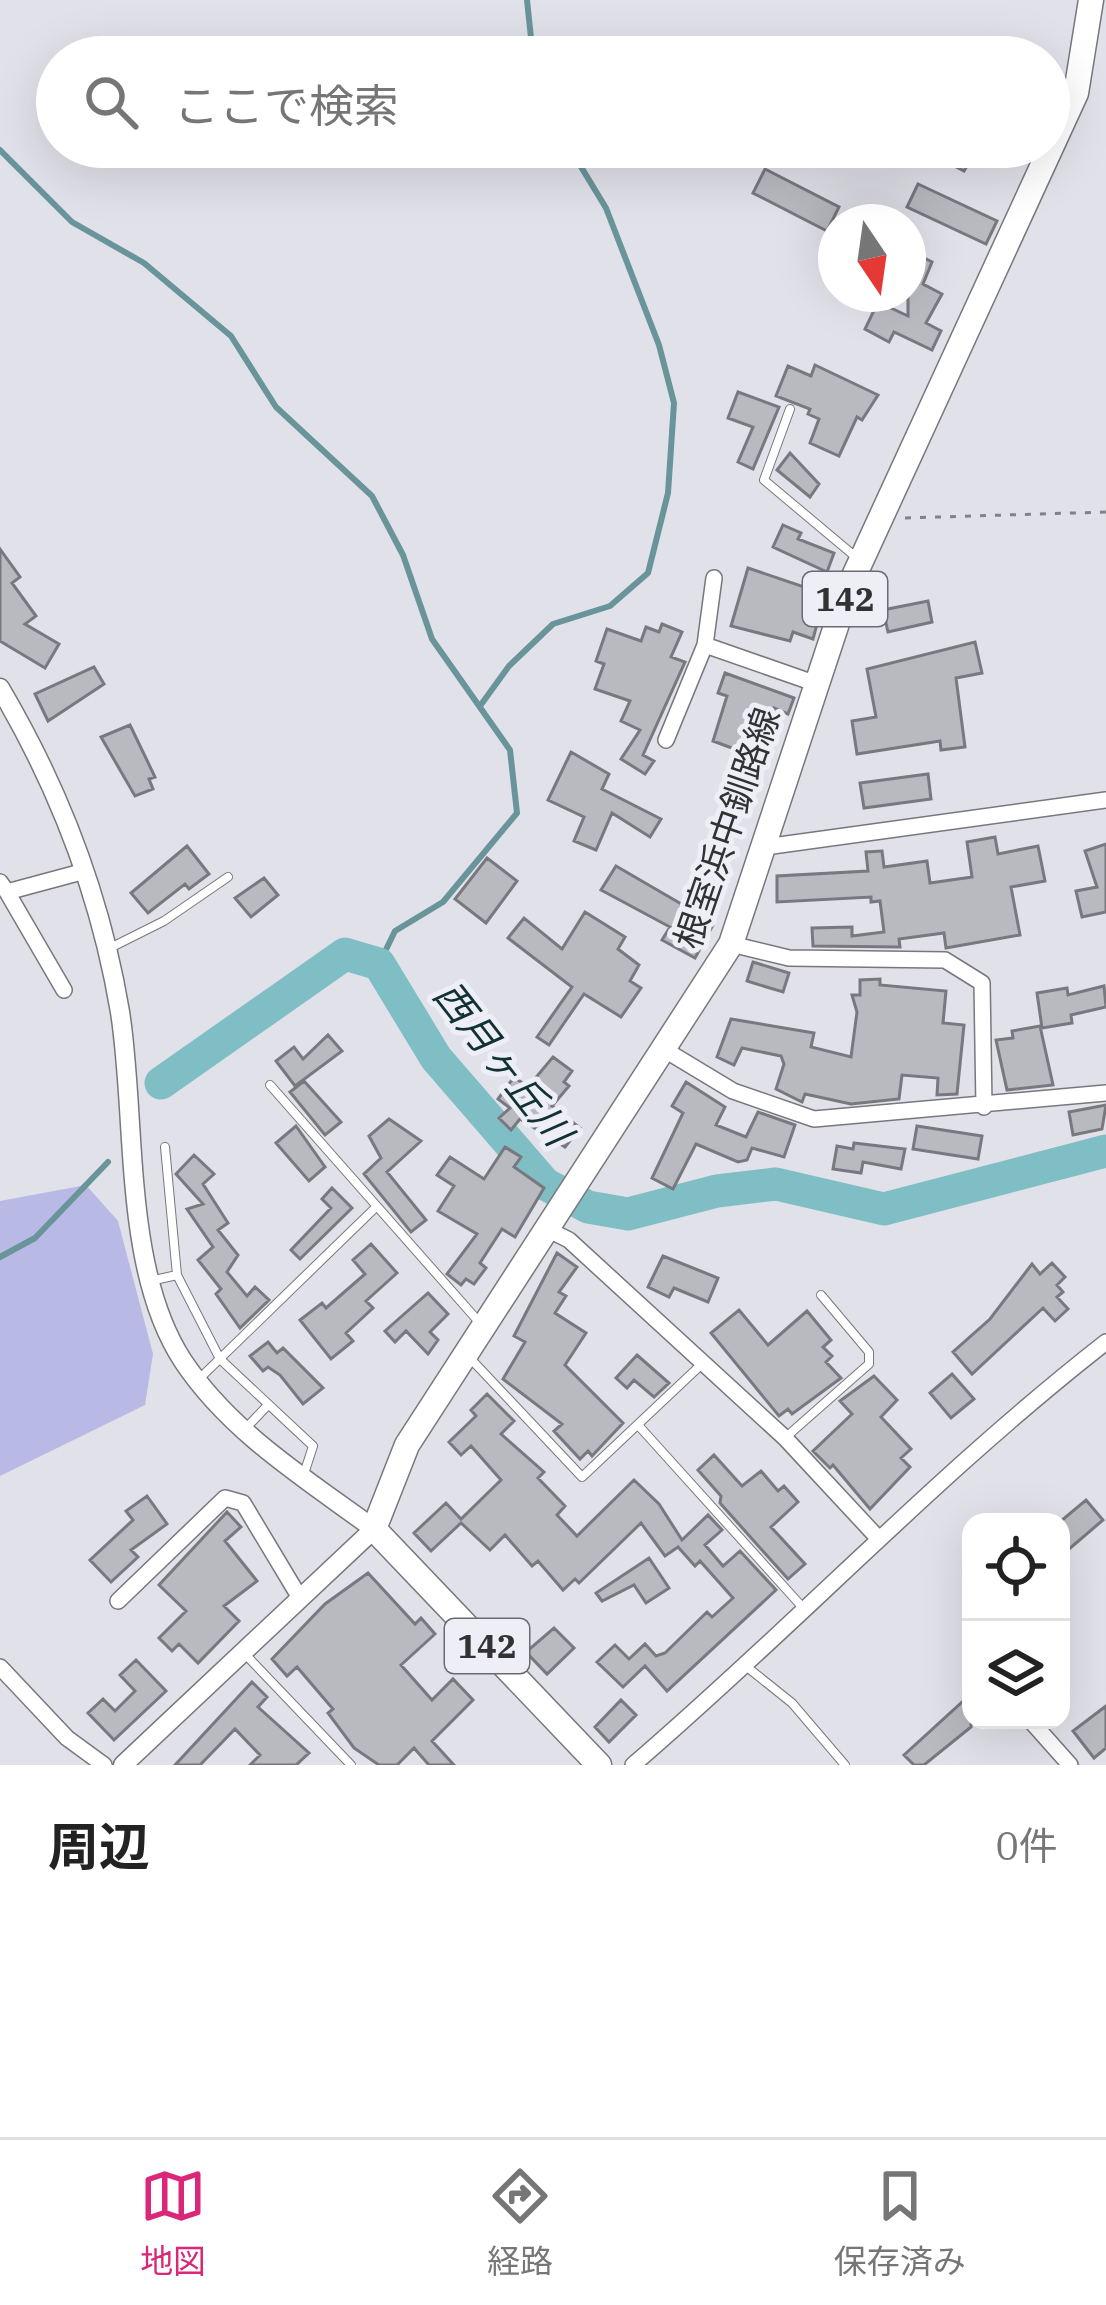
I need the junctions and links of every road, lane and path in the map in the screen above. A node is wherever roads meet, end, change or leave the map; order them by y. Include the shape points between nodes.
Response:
1 (1091, 0) edge
2 (1070, 106) edge
3 (1041, 168) edge
4 (790, 410) dead end
5 (1106, 512) edge
6 (880, 519) junction
7 (861, 561) junction
8 (714, 578) dead end
9 (705, 646) junction
10 (814, 683) junction
11 (0, 688) edge
12 (666, 740) dead end
13 (1106, 800) edge
14 (765, 847) junction
15 (85, 871) junction
16 (228, 877) dead end
17 (3, 887) edge
18 (731, 944) junction
19 (107, 950) junction
20 (64, 990) dead end
21 (665, 1050) junction
22 (270, 1085) dead end
23 (1106, 1093) edge
24 (984, 1107) junction
25 (165, 1147) dead end
26 (374, 1209) junction
27 (553, 1219) junction
28 (177, 1275) junction
29 (150, 1281) junction
30 (821, 1295) dead end
31 (484, 1328) junction
32 (1106, 1342) edge
33 (467, 1355) junction
34 (220, 1359) junction
35 (705, 1360) junction
36 (197, 1380) junction
37 (267, 1406) junction
38 (638, 1425) junction
39 (243, 1432) junction
40 (785, 1438) junction
41 (304, 1475) junction
42 (374, 1529) junction
43 (878, 1538) junction
44 (300, 1598) junction
45 (118, 1601) dead end
46 (806, 1611) junction
47 (244, 1653) junction
48 (0, 1667) edge
49 (747, 1667) junction
50 (1038, 1729) edge
51 (104, 1765) edge
52 (123, 1765) edge
53 (351, 1765) edge
54 (599, 1765) edge
55 (633, 1765) edge
56 (845, 1765) edge
57 (1070, 1765) edge

1 - 2 main road, 根室浜中釧路線 / 142
3 - 6 main road, 根室浜中釧路線 / 142
4 - 7 lane via 764,480
5 - 6 path
6 - 7 main road, 根室浜中釧路線 / 142
7 - 10 main road, 根室浜中釧路線 / 142
8 - 9 street
9 - 10 street
9 - 12 street
10 - 14 main road, 根室浜中釧路線 / 142
11 - 15 street
13 - 14 street
14 - 18 main road, 根室浜中釧路線 / 142
15 - 17 street
15 - 19 street
16 - 19 lane
17 - 20 street
18 - 21 main road, 根室浜中釧路線 / 142
18 - 24 street via 789,958 945,960 982,983
19 - 29 street
21 - 24 street via 733,1091 814,1119
21 - 27 main road, 根室浜中釧路線 / 142
22 - 26 lane
23 - 24 street
25 - 28 lane
26 - 31 lane
26 - 34 lane
27 - 31 main road, 根室浜中釧路線 / 142
27 - 35 street
28 - 29 lane
28 - 34 lane
29 - 36 street
30 - 40 lane via 868,1352 869,1364
31 - 33 main road, 根室浜中釧路線 / 142
32 - 43 street via 1001,1424
33 - 38 lane via 582,1478
33 - 42 main road, 根室浜中釧路線 / 142 via 407,1444
34 - 36 lane
34 - 37 lane
35 - 38 lane
35 - 40 street
36 - 39 street
37 - 39 lane
37 - 41 lane via 313,1446
38 - 46 lane
39 - 41 street
40 - 43 street
41 - 42 street
42 - 44 street
42 - 54 main road, 142
43 - 46 street
44 - 45 street via 243,1503 225,1498
44 - 47 street
46 - 49 street
47 - 52 street
47 - 53 lane
48 - 51 street
49 - 55 street
49 - 56 lane via 792,1703
50 - 57 street

